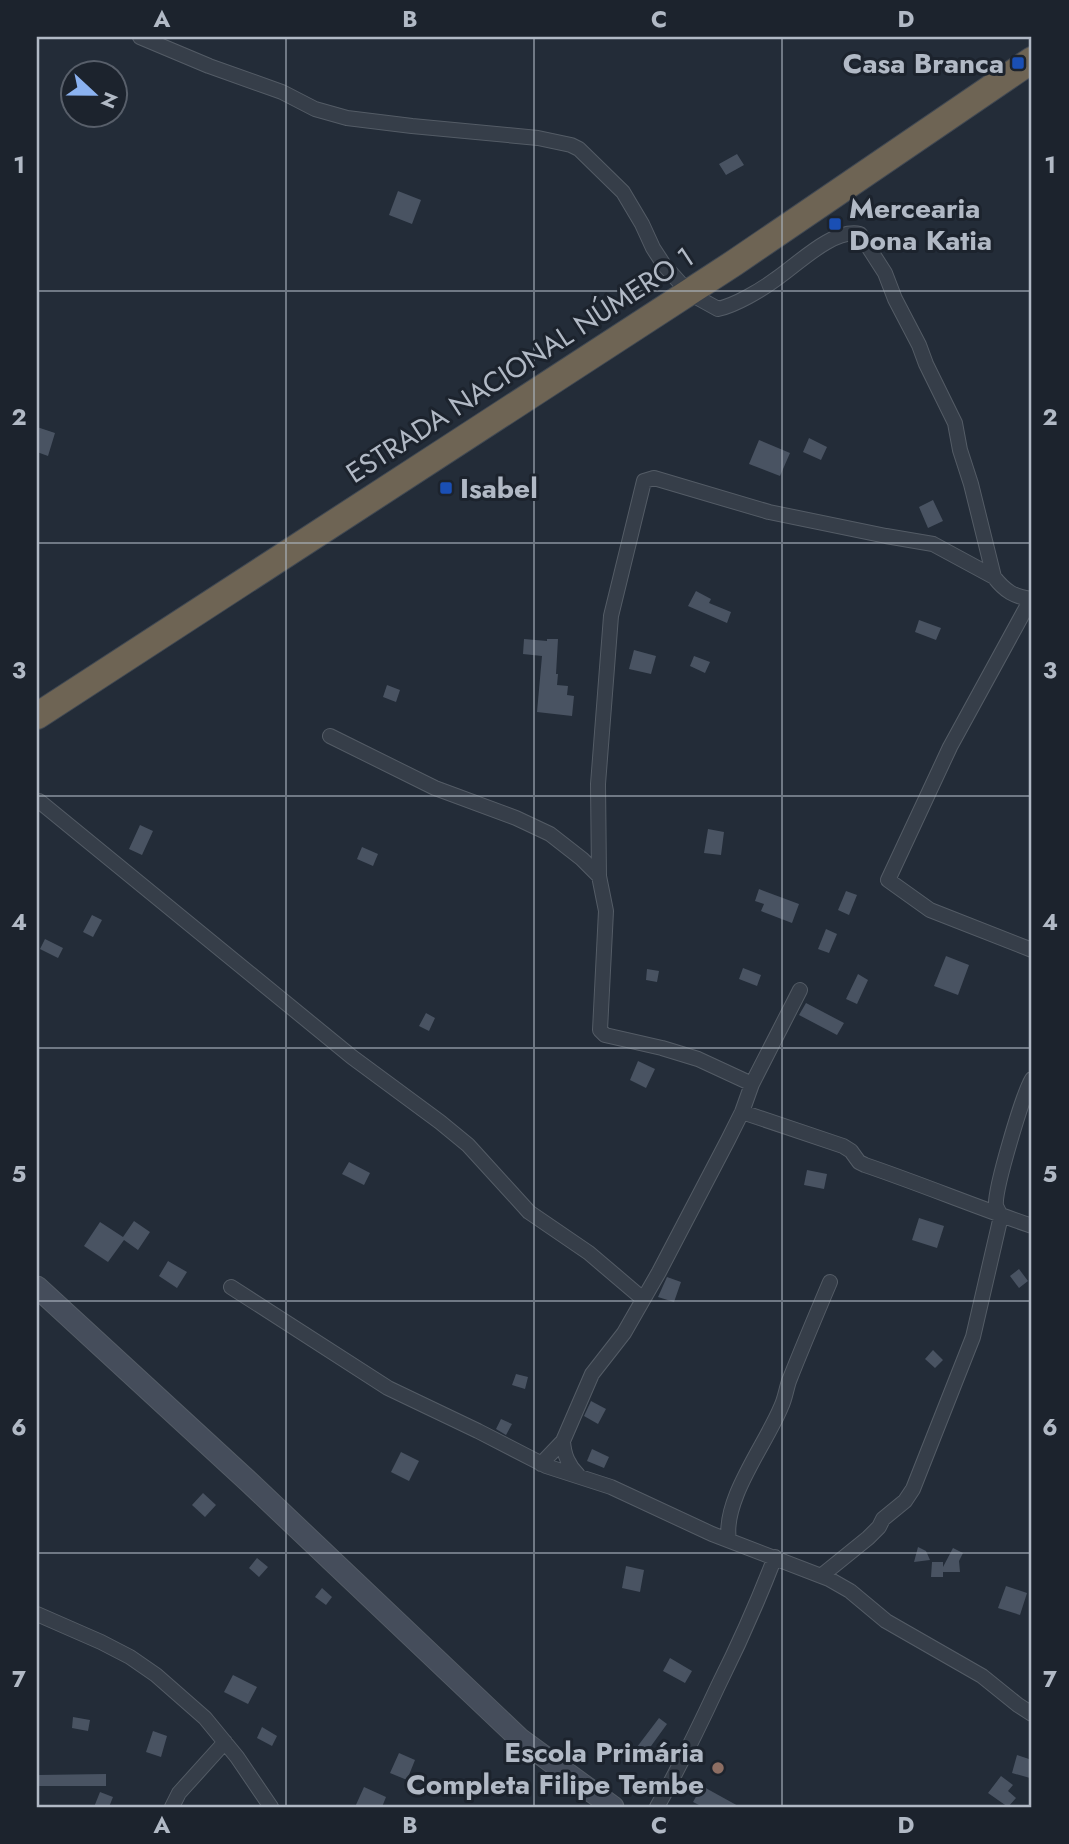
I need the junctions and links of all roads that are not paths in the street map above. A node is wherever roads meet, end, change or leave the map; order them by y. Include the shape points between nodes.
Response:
1 (140, 37) edge
2 (1032, 61) edge
3 (689, 293) junction
4 (993, 577) junction
5 (1032, 599) edge
6 (37, 716) edge
7 (330, 736) dead end
8 (39, 801) dead end
9 (599, 876) junction
10 (1032, 950) edge
11 (800, 990) dead end
12 (1032, 1079) edge
13 (752, 1084) junction
14 (741, 1112) junction
15 (1001, 1216) junction
16 (1032, 1226) edge
17 (830, 1282) dead end
18 (37, 1287) edge
19 (231, 1287) dead end
20 (643, 1299) junction
21 (563, 1441) junction
22 (541, 1464) junction
23 (578, 1475) junction
24 (729, 1541) junction
25 (775, 1557) junction
26 (835, 1566) junction
27 (821, 1576) junction
28 (836, 1584) junction
29 (37, 1614) edge
30 (1032, 1714) edge
31 (225, 1742) junction
32 (172, 1807) edge
33 (271, 1807) edge
34 (613, 1807) edge
35 (657, 1807) edge

1 - 3 street via 347,118 571,145 623,192 664,265
2 - 3 highway, ESTRADA NACIONAL NÚMERO 1
3 - 4 street via 718,309 728,307 774,281 823,244 851,232 860,234 886,273 955,423
3 - 6 highway, ESTRADA NACIONAL NÚMERO 1
4 - 5 street via 1010,594
4 - 9 street via 933,544 769,512 654,478 644,481 611,616 598,784
5 - 10 street via 950,747 888,880 930,911
7 - 9 street via 435,788 550,834
8 - 20 street via 352,1057 459,1138 529,1212 589,1253
9 - 13 street via 606,911 600,1030 698,1059
11 - 13 street
12 - 15 street via 997,1194
13 - 14 street
14 - 15 street via 843,1146 865,1165
14 - 20 street
15 - 16 street
15 - 26 street via 973,1337 913,1489
17 - 24 street via 783,1404 732,1508
18 - 34 street via 520,1739
19 - 22 street via 388,1388
20 - 21 street via 592,1374
21 - 22 street
21 - 23 street via 568,1463
22 - 23 street
23 - 24 street
24 - 25 street
25 - 27 street
25 - 35 street via 728,1665
26 - 27 street
26 - 28 street
27 - 28 street
28 - 30 street via 886,1621 982,1676
29 - 31 street via 130,1657 205,1718
31 - 32 street
31 - 33 street

